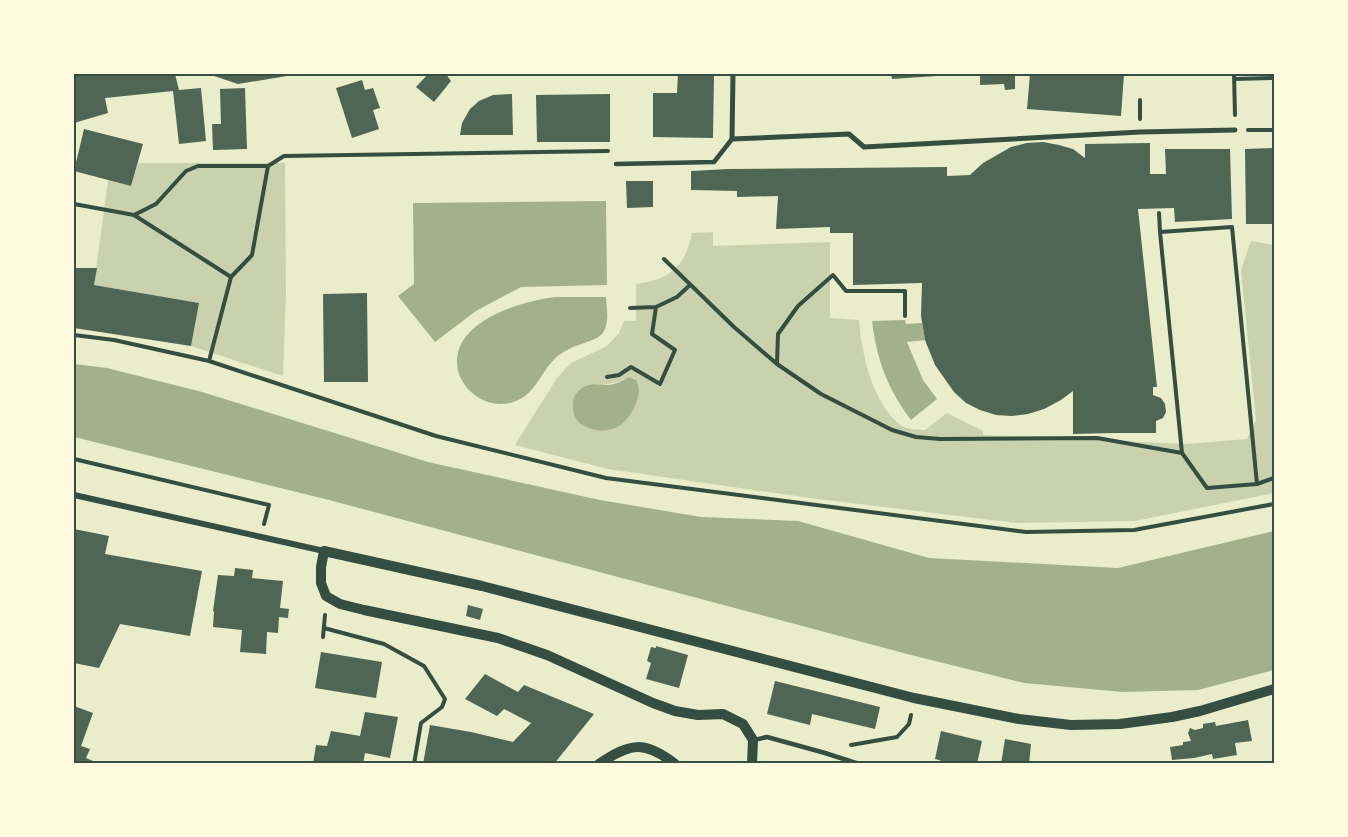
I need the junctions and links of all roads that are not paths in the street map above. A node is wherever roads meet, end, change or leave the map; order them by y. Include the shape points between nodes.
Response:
1 (733, 74) edge
2 (1235, 130) road end
3 (732, 139) junction
4 (616, 165) dead end
5 (74, 495) edge
6 (324, 551) junction
7 (1275, 689) edge
8 (753, 740) junction
9 (599, 764) edge
10 (675, 764) edge
11 (752, 764) edge
12 (858, 764) edge

1 - 3 street
2 - 3 street via 864,147 849,134
3 - 4 lane via 714,162
5 - 6 street
6 - 7 street via 482,586 914,698 1019,719 1071,725 1120,724 1200,711
6 - 8 street via 321,582 326,596 340,604 498,638 675,711 723,714 743,724
8 - 11 street
8 - 12 lane via 766,737
9 - 10 street via 632,747 648,747

